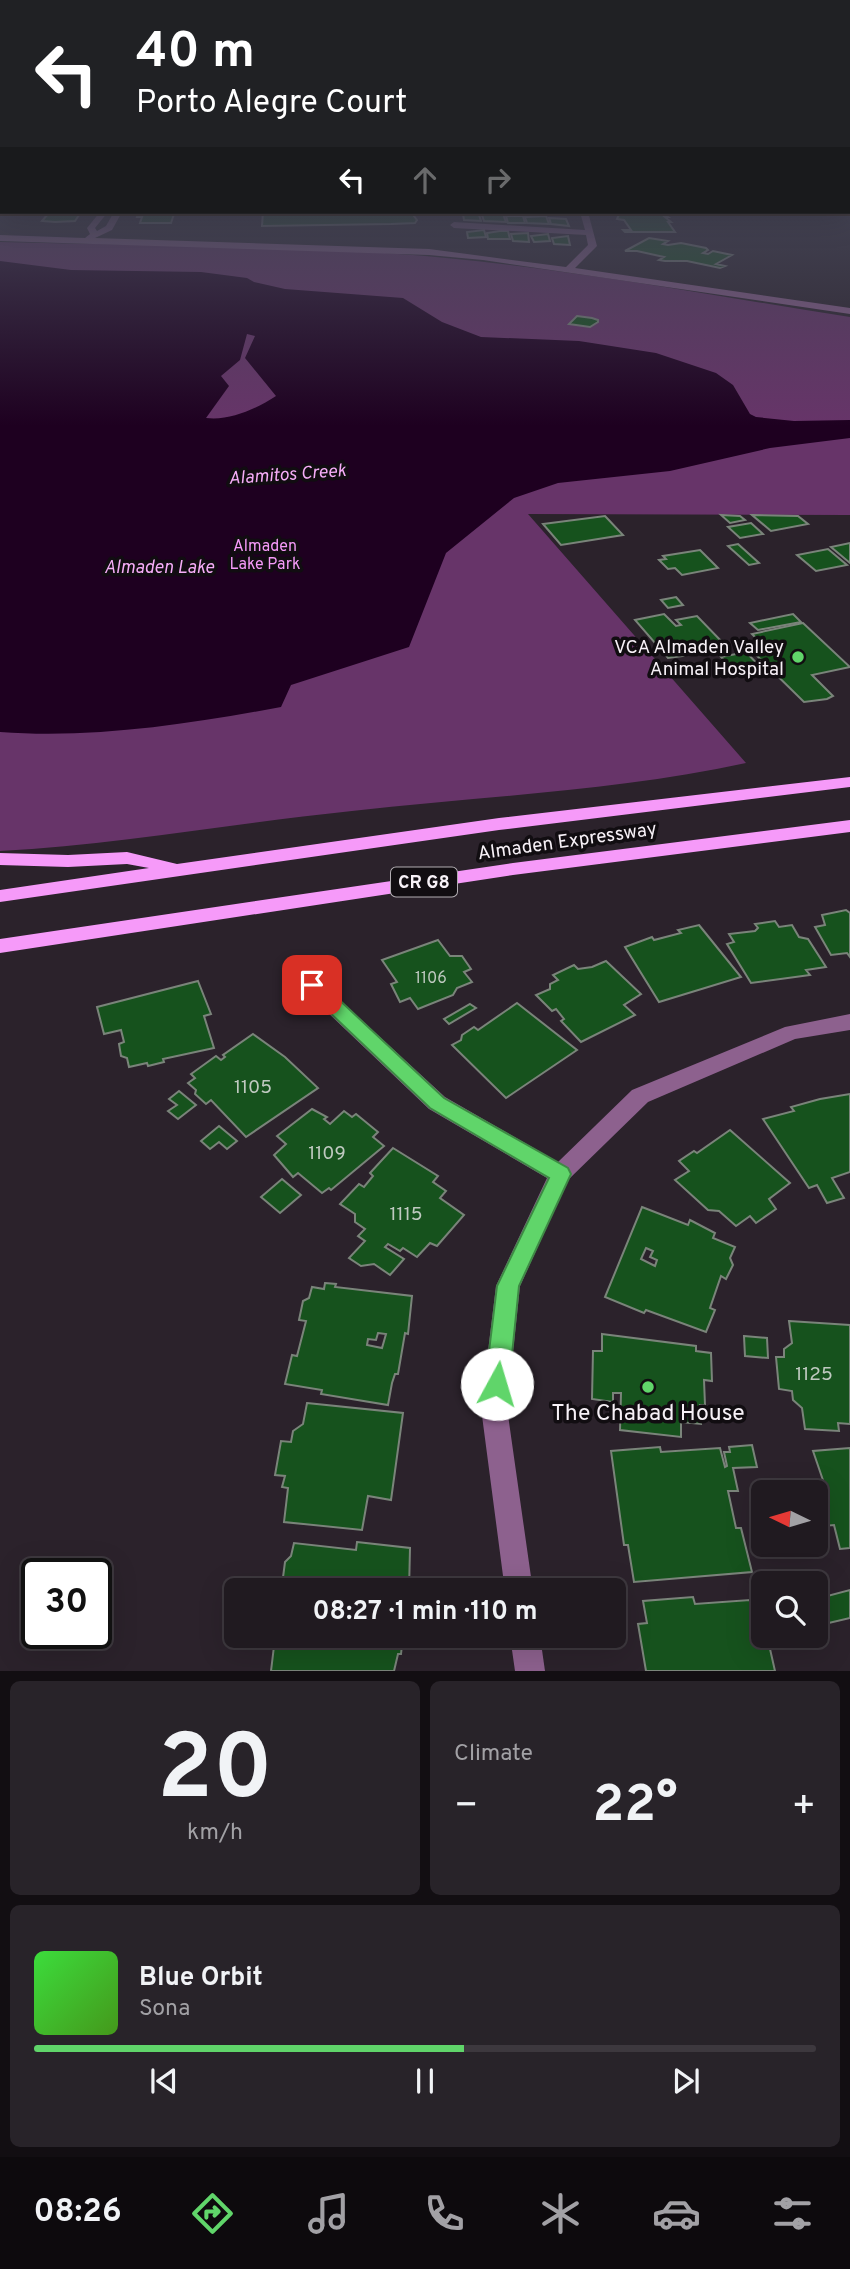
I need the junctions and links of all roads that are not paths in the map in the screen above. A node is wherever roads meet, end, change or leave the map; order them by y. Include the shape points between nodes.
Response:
1 (568, 270) edge
2 (632, 270) edge
3 (850, 303) edge
4 (850, 311) edge
5 (850, 782) edge
6 (850, 826) edge
7 (0, 859) edge
8 (180, 870) junction
9 (0, 896) edge
10 (0, 946) edge
11 (312, 985) dead end
12 (850, 1022) edge
13 (560, 1174) junction
14 (517, 1578) edge
15 (527, 1648) edge
16 (530, 1671) edge

1 - 4 street
2 - 3 street
5 - 8 main road, Almaden Expressway / CR G8 via 499,824
6 - 10 main road, Almaden Expressway / CR G8 via 513,869
7 - 8 main road via 68,862 127,858
8 - 9 main road, Almaden Expressway / CR G8
11 - 13 street via 437,1103
12 - 13 street via 792,1032 640,1096
13 - 14 street via 508,1286 494,1408
15 - 16 street

